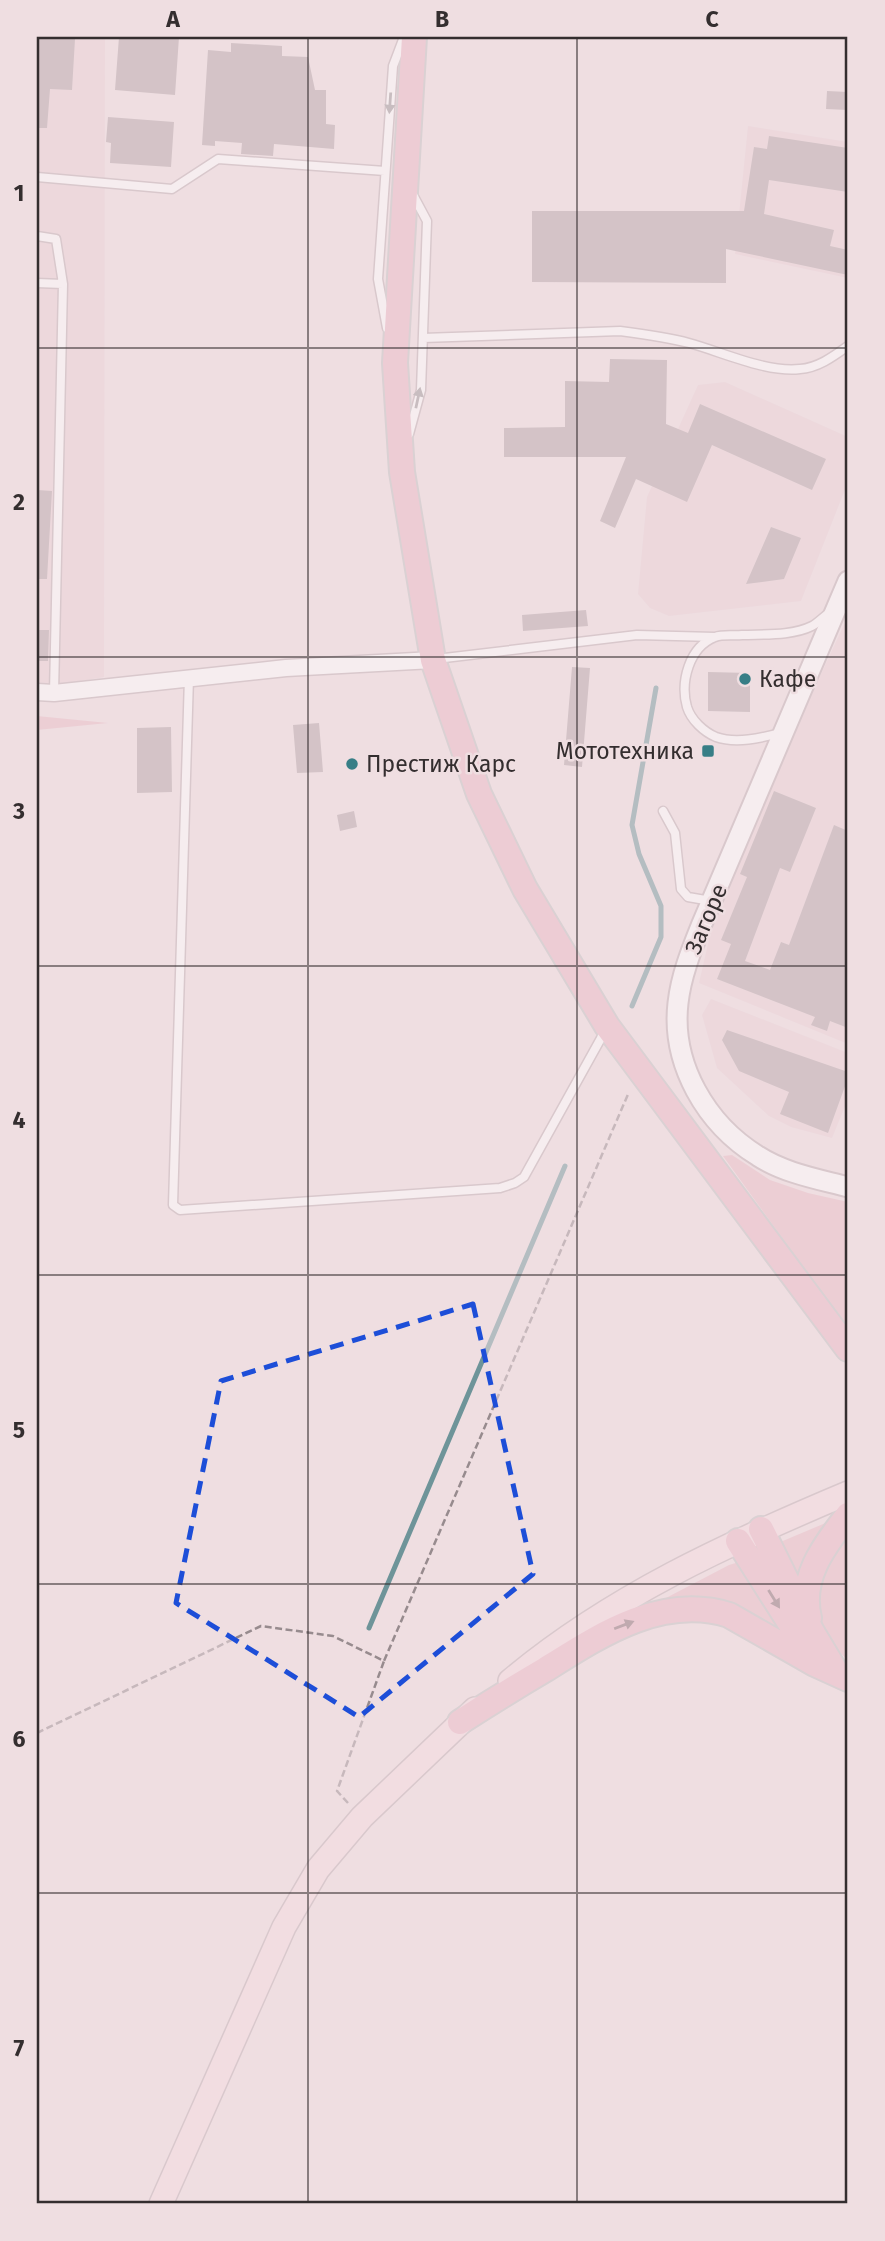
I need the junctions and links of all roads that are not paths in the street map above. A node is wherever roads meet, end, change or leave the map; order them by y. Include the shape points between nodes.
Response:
1 (404, 37) edge
2 (414, 37) edge
3 (395, 175) junction
4 (37, 177) edge
5 (37, 236) edge
6 (37, 282) edge
7 (62, 284) junction
8 (423, 338) junction
9 (848, 346) edge
10 (402, 464) junction
11 (848, 580) edge
12 (837, 607) junction
13 (715, 637) junction
14 (433, 660) junction
15 (189, 677) junction
16 (37, 692) edge
17 (54, 692) junction
18 (784, 732) junction
19 (663, 811) dead end
20 (713, 901) junction
21 (607, 1026) junction
22 (848, 1187) edge
23 (848, 1349) edge
24 (848, 1493) edge
25 (848, 1515) edge
26 (761, 1529) junction
27 (738, 1541) junction
28 (812, 1632) junction
29 (833, 1672) edge
30 (460, 1722) junction
31 (162, 2204) edge

1 -> 3 lane via 393,66
2 - 3 main road
3 - 4 lane via 218,159 172,190
3 - 8 lane via 427,221
3 - 10 main road via 395,363
5 - 7 lane via 56,239
6 - 7 lane
7 - 17 lane
8 - 9 lane via 620,331 688,343 776,368 802,369 830,359
10 -> 8 lane via 421,390
10 - 14 main road
11 - 12 street, Загоре
12 - 13 lane via 811,626 785,633
12 - 18 street, Загоре
13 - 14 lane via 637,635
13 - 18 lane via 694,655 688,667 684,693 692,718 716,737 730,740
14 - 15 street
14 - 21 main road via 484,804 525,889
15 - 17 street
15 - 21 lane via 176,1208 486,1189 515,1183 524,1177
16 - 17 street
18 - 20 street, Загоре
19 - 20 lane via 675,833 681,889 688,897
20 - 22 street, Загоре via 689,956 678,1004 681,1054 689,1079 718,1121 758,1156 808,1177
21 - 23 main road
24 - 26 main road
25 - 28 main road via 813,1567 807,1594
26 - 27 main road
26 - 28 main road
27 -> 29 main road
27 - 30 main road via 615,1605 520,1672
28 - 29 main road
30 -> 29 main road via 604,1633 657,1613 699,1609 729,1615
30 - 31 main road via 362,1817 318,1869 284,1927

